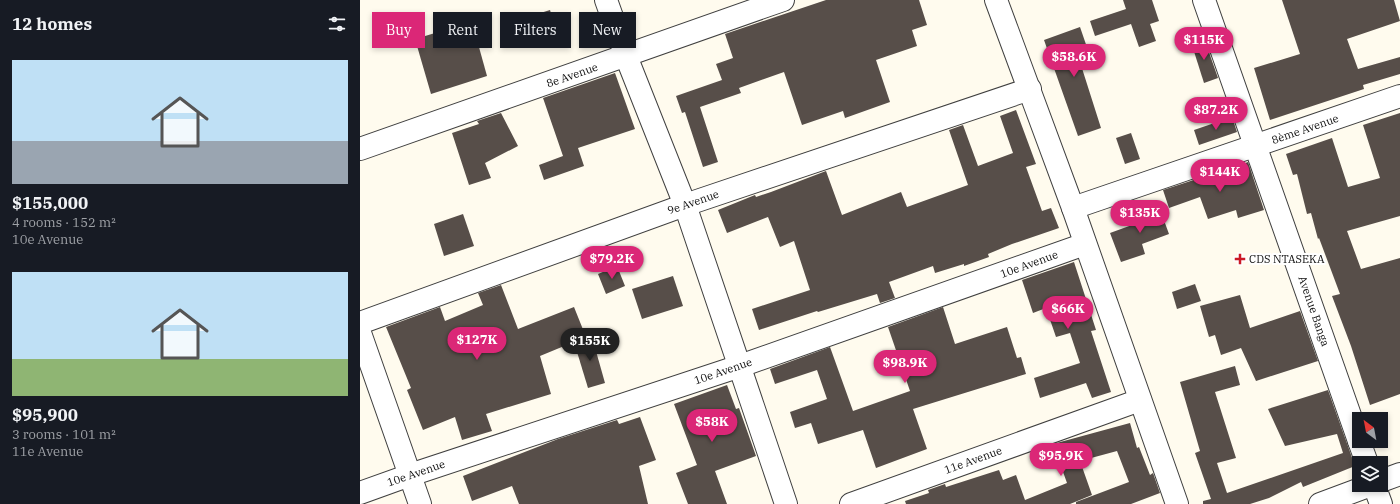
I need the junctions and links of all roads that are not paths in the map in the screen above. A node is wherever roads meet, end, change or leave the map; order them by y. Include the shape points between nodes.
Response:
1 (606, 0) edge
2 (783, 0) edge
3 (996, 0) edge
4 (1204, 0) edge
5 (626, 56) junction
6 (1030, 88) junction
7 (1400, 96) edge
8 (1257, 146) junction
9 (360, 149) edge
10 (685, 205) junction
11 (1073, 208) junction
12 (1085, 244) junction
13 (360, 323) edge
14 (360, 333) edge
15 (740, 366) junction
16 (1140, 400) junction
17 (1352, 421) edge
18 (1400, 474) edge
19 (410, 475) junction
20 (1388, 478) edge
21 (1352, 492) edge
22 (1377, 492) edge
23 (360, 493) edge
24 (420, 504) edge
25 (786, 504) edge
26 (851, 504) edge
27 (1177, 504) edge
28 (1320, 504) edge
29 (1381, 504) edge

1 - 5 street
2 - 5 street, 8e Avenue
3 - 6 street
4 - 8 street, Avenue Banga
5 - 9 street, 8e Avenue
5 - 10 street
6 - 10 street, 9e Avenue
6 - 11 street
7 - 8 street, 8ème Avenue
8 - 11 street, 8ème Avenue
8 - 17 street, Avenue Banga
10 - 13 street, 9e Avenue
10 - 15 street
11 - 12 street
12 - 15 street, 10e Avenue
12 - 16 street
14 - 19 street
15 - 19 street, 10e Avenue
15 - 25 street
16 - 26 street, 11e Avenue
16 - 27 street
18 - 20 street
19 - 23 street, 10e Avenue
19 - 24 street
21 - 28 street
22 - 29 street

